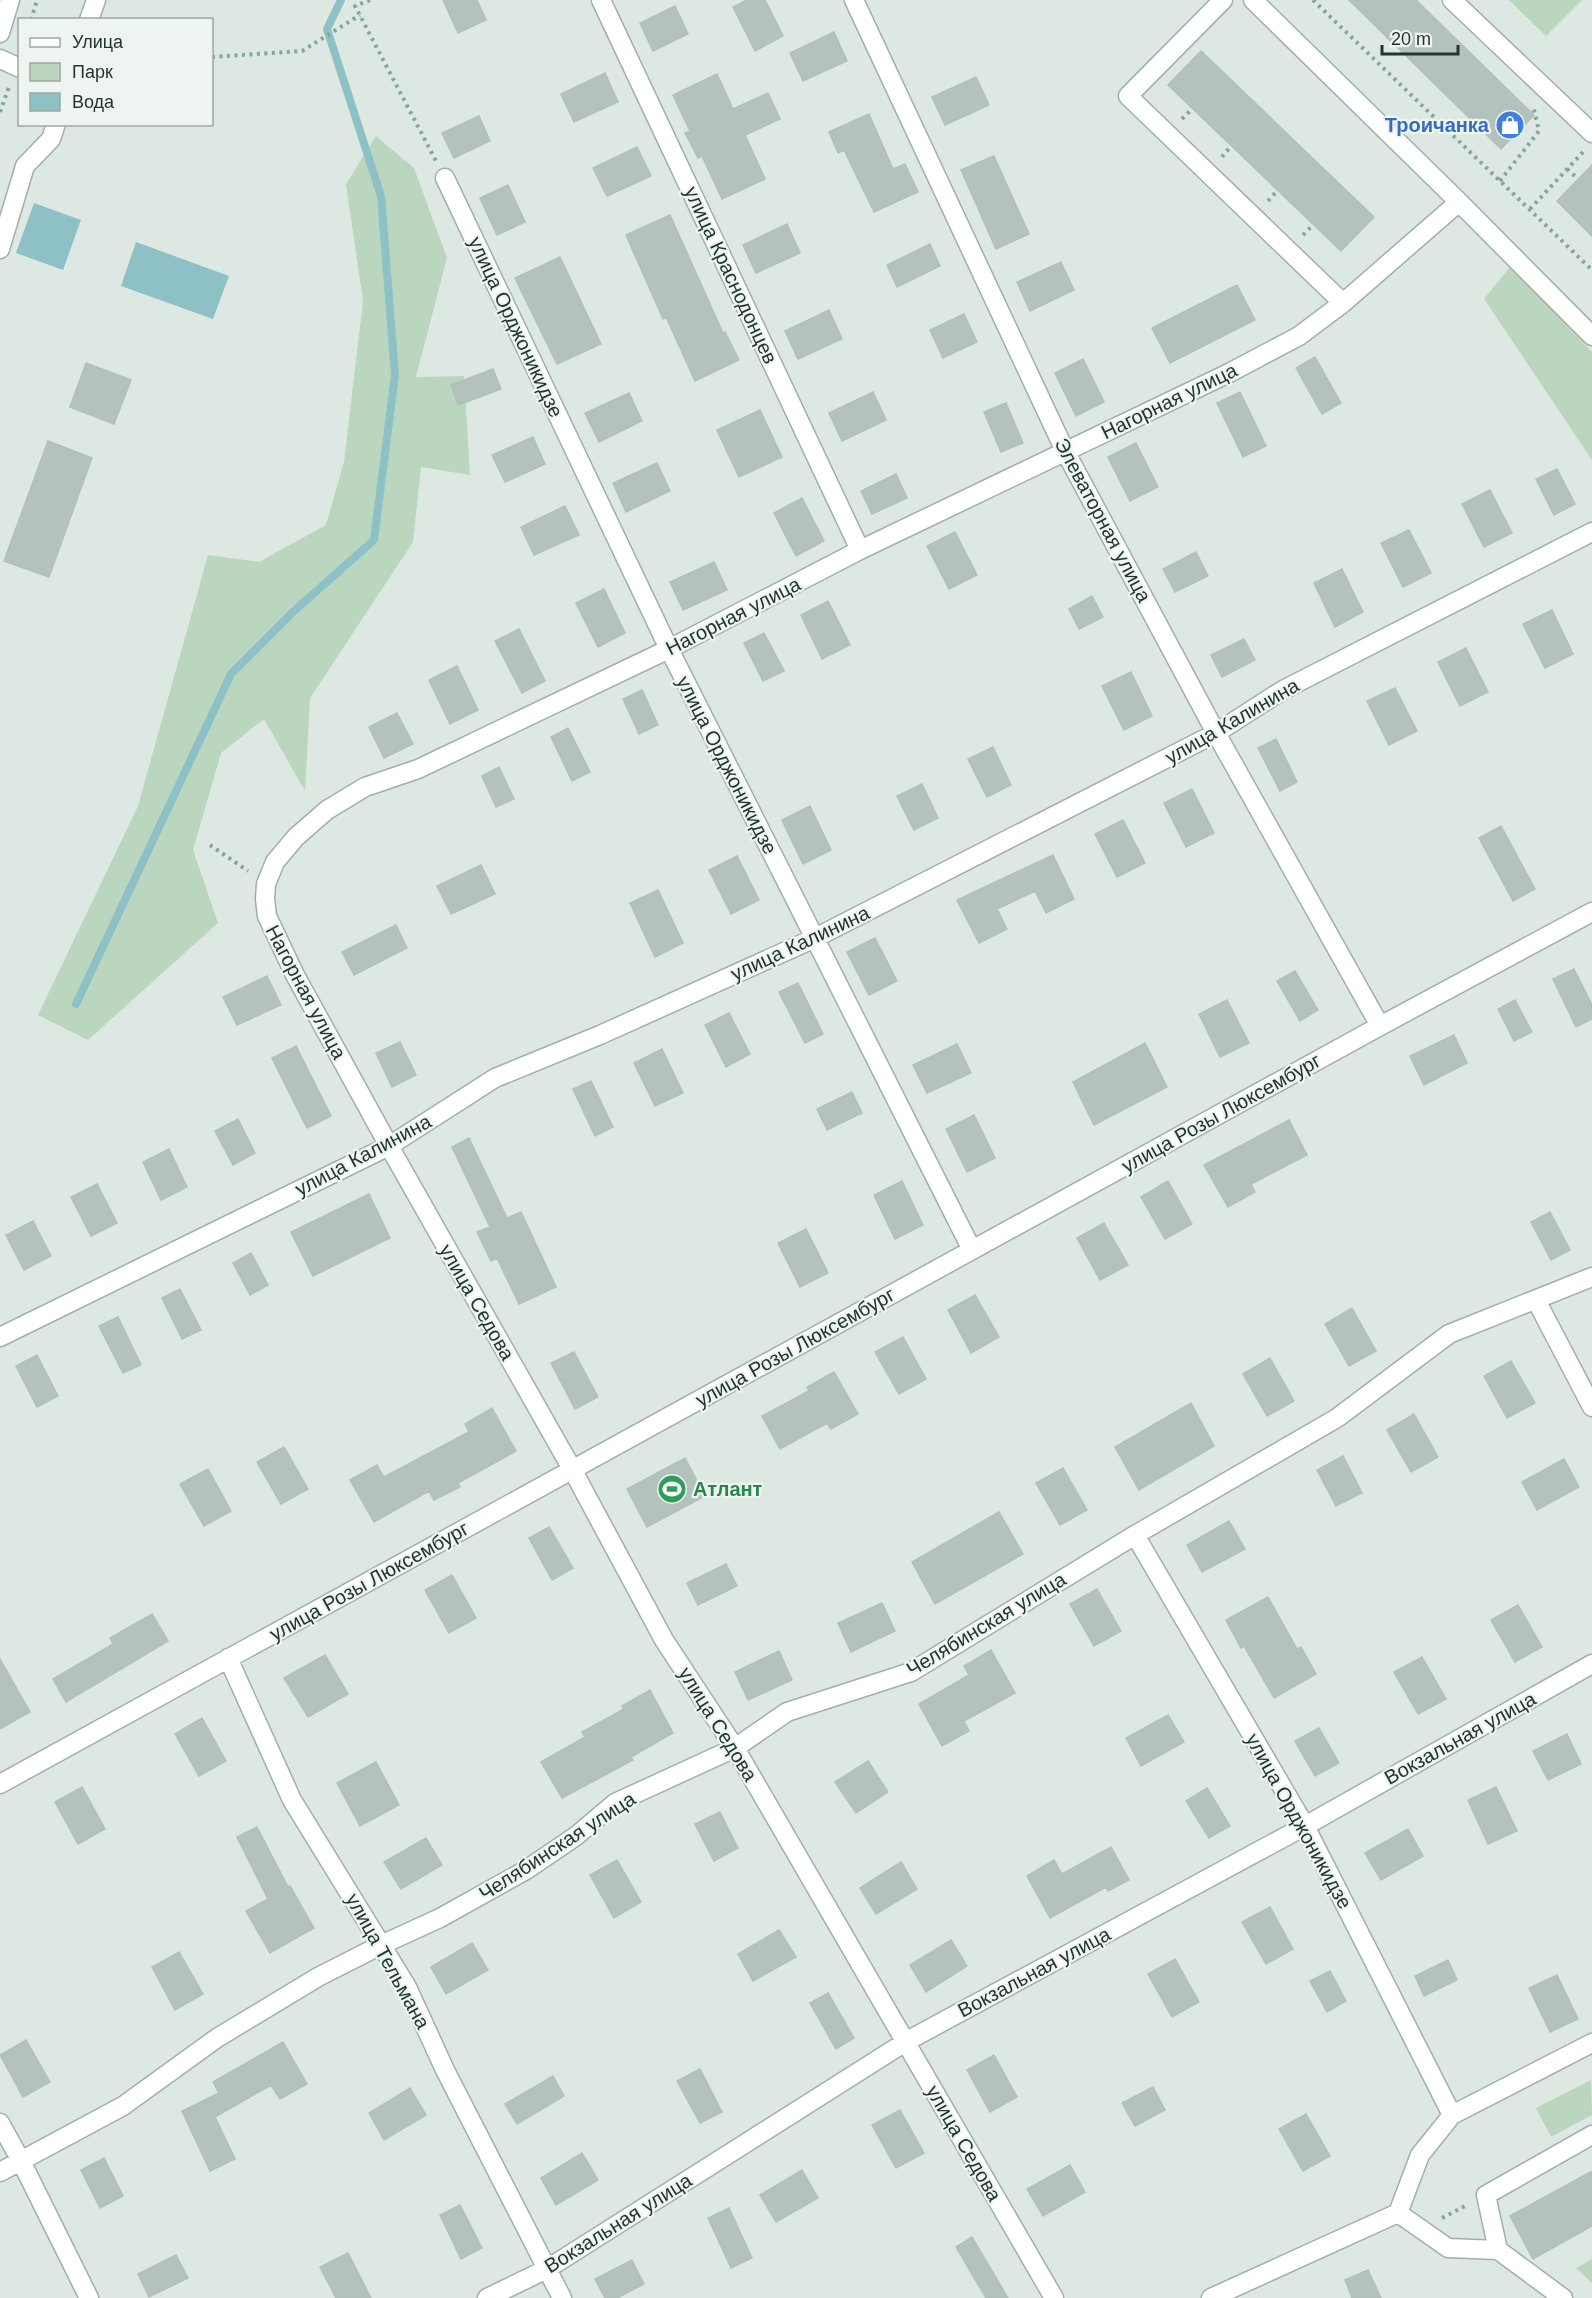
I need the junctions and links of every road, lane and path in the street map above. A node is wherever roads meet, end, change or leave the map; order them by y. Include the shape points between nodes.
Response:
1 (10, 0) edge
2 (37, 0) edge
3 (96, 0) edge
4 (370, 0) edge
5 (601, 0) edge
6 (854, 0) edge
7 (1223, 0) edge
8 (1253, 0) edge
9 (1314, 0) edge
10 (1452, 0) edge
11 (360, 15) junction
12 (32, 18) edge
13 (90, 18) edge
14 (0, 33) edge
15 (213, 57) edge
16 (0, 59) edge
17 (18, 67) edge
18 (1523, 68) junction
19 (55, 126) edge
20 (1589, 141) edge
21 (1567, 169) junction
22 (445, 178) joint
23 (1578, 179) dead end
24 (1500, 181) junction
25 (1459, 202) junction
26 (1530, 209) junction
27 (0, 249) edge
28 (1592, 270) edge
29 (1343, 303) junction
30 (1592, 336) edge
31 (1065, 452) junction
32 (1592, 532) edge
33 (860, 550) junction
34 (669, 650) junction
35 (1216, 733) junction
36 (210, 846) dead end
37 (267, 884) junction
38 (1592, 912) edge
39 (813, 939) junction
40 (1380, 1026) junction
41 (388, 1146) junction
42 (972, 1250) junction
43 (1592, 1277) edge
44 (1536, 1300) junction
45 (0, 1337) edge
46 (1592, 1407) edge
47 (572, 1469) junction
48 (1135, 1534) junction
49 (228, 1658) junction
50 (1592, 1664) edge
51 (735, 1748) junction
52 (0, 1784) edge
53 (1305, 1826) junction
54 (381, 1945) junction
55 (907, 2041) junction
56 (1592, 2043) edge
57 (1452, 2115) junction
58 (0, 2123) edge
59 (1592, 2135) edge
60 (21, 2161) junction
61 (0, 2172) edge
62 (1464, 2206) dead end
63 (1398, 2213) junction
64 (1442, 2218) dead end
65 (1498, 2250) junction
66 (547, 2269) junction
67 (89, 2298) edge
68 (487, 2298) edge
69 (562, 2298) edge
70 (1054, 2298) edge
71 (1211, 2298) edge
72 (1563, 2298) edge

1 - 14 street
2 - 12 path
3 - 13 street
4 - 11 path via 356,6
5 - 33 street, улица Краснодонцев
6 - 31 street, Элеваторная улица
7 - 29 street via 1128,96
8 - 25 street
9 - 24 path
10 - 18 street
11 - 15 path via 302,51
11 - 22 path
16 - 17 street
18 - 20 street
18 - 24 path via 1539,131
19 - 27 street via 51,139 25,166
20 - 21 path
21 - 23 path
21 - 26 path
22 - 34 street, улица Орджоникидзе
24 - 26 path
25 - 29 street, Нагорная улица
25 - 30 street
26 - 28 path
29 - 31 street, Нагорная улица via 1289,342
31 - 33 street, Нагорная улица
31 - 35 street, Элеваторная улица
32 - 35 street, улица Калинина via 1283,690
33 - 34 street, Нагорная улица
34 - 37 street, Нагорная улица via 418,770 365,787 327,810 296,837 276,862
34 - 39 street, улица Орджоникидзе
35 - 39 street, улица Калинина
35 - 40 street, Элеваторная улица
36 - 37 path
37 - 41 street, Нагорная улица via 267,916
38 - 40 street, улица Розы Люксембург
39 - 41 street, улица Калинина via 495,1078
39 - 42 street, улица Орджоникидзе
40 - 42 street, улица Розы Люксембург
41 - 45 street, улица Калинина
41 - 47 street, улица Седова
42 - 47 street, улица Розы Люксембург
43 - 44 street, Челябинская улица
44 - 46 street
44 - 48 street, Челябинская улица via 1449,1334 1337,1418
47 - 49 street, улица Розы Люксембург
47 - 51 street, улица Седова via 664,1640
48 - 51 street, Челябинская улица via 911,1672 787,1712
48 - 53 street, улица Орджоникидзе
49 - 52 street, улица Розы Люксембург
49 - 54 street, улица Тельмана via 292,1800
50 - 53 street, Вокзальная улица
51 - 54 street, Челябинская улица via 615,1803 526,1870 440,1918
51 - 55 street, улица Седова
53 - 55 street, Вокзальная улица
53 - 57 street, улица Орджоникидзе
54 - 60 street, Челябинская улица via 318,1977 217,2038 123,2106
54 - 66 street, улица Тельмана via 407,1987
55 - 66 street, Вокзальная улица
55 - 70 street, улица Седова
56 - 57 street
57 - 63 street via 1420,2155
58 - 60 street
59 - 65 street via 1486,2195
60 - 61 street, Челябинская улица
60 - 67 street
62 - 64 path
63 - 65 street via 1448,2248
63 - 71 street
65 - 72 street
66 - 68 street, Вокзальная улица
66 - 69 street, улица Тельмана

